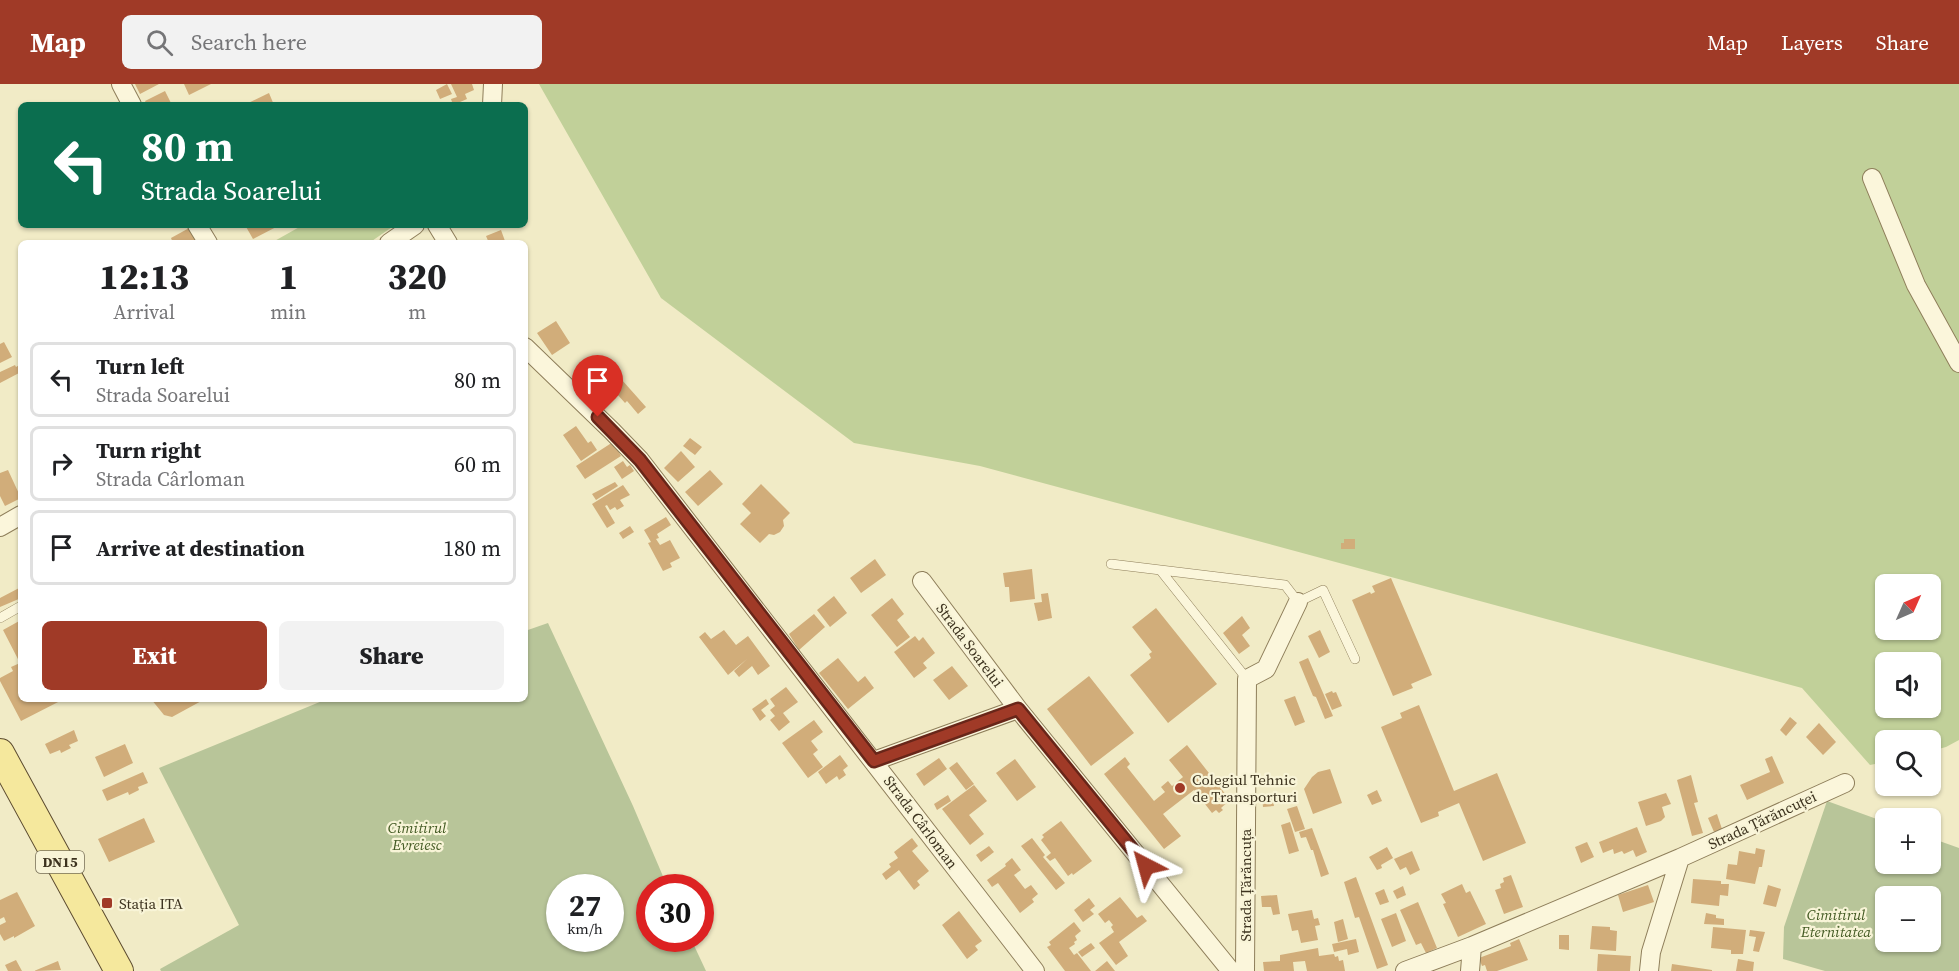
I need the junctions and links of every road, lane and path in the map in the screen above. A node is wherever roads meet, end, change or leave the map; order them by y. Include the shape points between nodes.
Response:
1 (121, 84) edge
2 (493, 84) edge
3 (130, 102) edge
4 (492, 102) edge
5 (1872, 178) dead end
6 (411, 228) edge
7 (393, 240) edge
8 (528, 350) edge
9 (1959, 363) edge
10 (18, 517) edge
11 (0, 527) edge
12 (1111, 564) dead end
13 (1161, 571) junction
14 (922, 580) dead end
15 (1298, 602) junction
16 (18, 608) edge
17 (0, 618) edge
18 (1355, 659) dead end
19 (1247, 679) junction
20 (1018, 709) junction
21 (874, 761) junction
22 (3, 766) edge
23 (1845, 783) dead end
24 (1680, 858) junction
25 (1472, 946) junction
26 (119, 971) edge
27 (1035, 971) edge
28 (1231, 971) edge
29 (1245, 971) edge
30 (1405, 971) edge
31 (1470, 971) edge
32 (1649, 971) edge

1 - 3 street
2 - 4 street
5 - 9 street via 1916,285
6 - 7 street
8 - 21 street, Strada Cârloman via 640,460
10 - 11 street
12 - 13 lane
13 - 15 lane via 1285,585
13 - 19 lane
14 - 20 street, Strada Soarelui
15 - 18 lane via 1323,590
15 - 19 street via 1266,669
16 - 17 lane
19 - 29 street, Strada Țărăncuța
20 - 21 street
20 - 28 street, Strada Soarelui
21 - 27 street, Strada Cârloman
22 - 26 main road, DN15
23 - 24 street, Strada Țărăncuței
24 - 25 street
24 - 32 street via 1651,952
25 - 30 street
25 - 31 street

